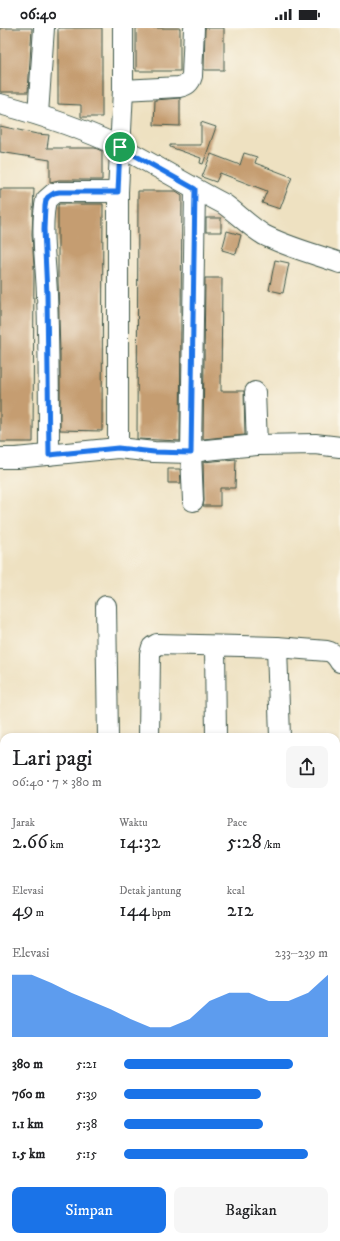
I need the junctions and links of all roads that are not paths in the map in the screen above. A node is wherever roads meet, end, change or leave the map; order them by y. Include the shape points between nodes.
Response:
1 (44, 28) edge
2 (123, 28) edge
3 (194, 28) edge
4 (123, 90) junction
5 (0, 104) edge
6 (38, 114) junction
7 (120, 147) junction
8 (195, 189) junction
9 (118, 192) junction
10 (340, 263) edge
11 (255, 392) dead end
12 (257, 445) junction
13 (340, 447) edge
14 (118, 448) junction
15 (191, 453) junction
16 (49, 455) junction
17 (0, 458) edge
18 (193, 501) dead end
19 (106, 606) dead end
20 (215, 646) junction
21 (277, 646) junction
22 (340, 662) edge
23 (108, 733) edge
24 (149, 733) edge
25 (216, 733) edge
26 (280, 733) edge

1 - 6 street
2 - 4 street
3 - 4 street via 192,76 188,84 179,87
4 - 7 street
5 - 6 street
6 - 7 street
7 - 8 street
7 - 9 street
8 - 10 street via 224,204 264,235
8 - 15 street
9 - 14 street
9 - 16 street via 59,192 46,200 44,229
11 - 12 street
12 - 13 street via 315,444
12 - 15 street
14 - 15 street
14 - 16 street
15 - 18 street
16 - 17 street
19 - 23 street
20 - 21 street
20 - 24 street via 160,643 152,647
20 - 25 street
21 - 22 street via 327,651
21 - 26 street

